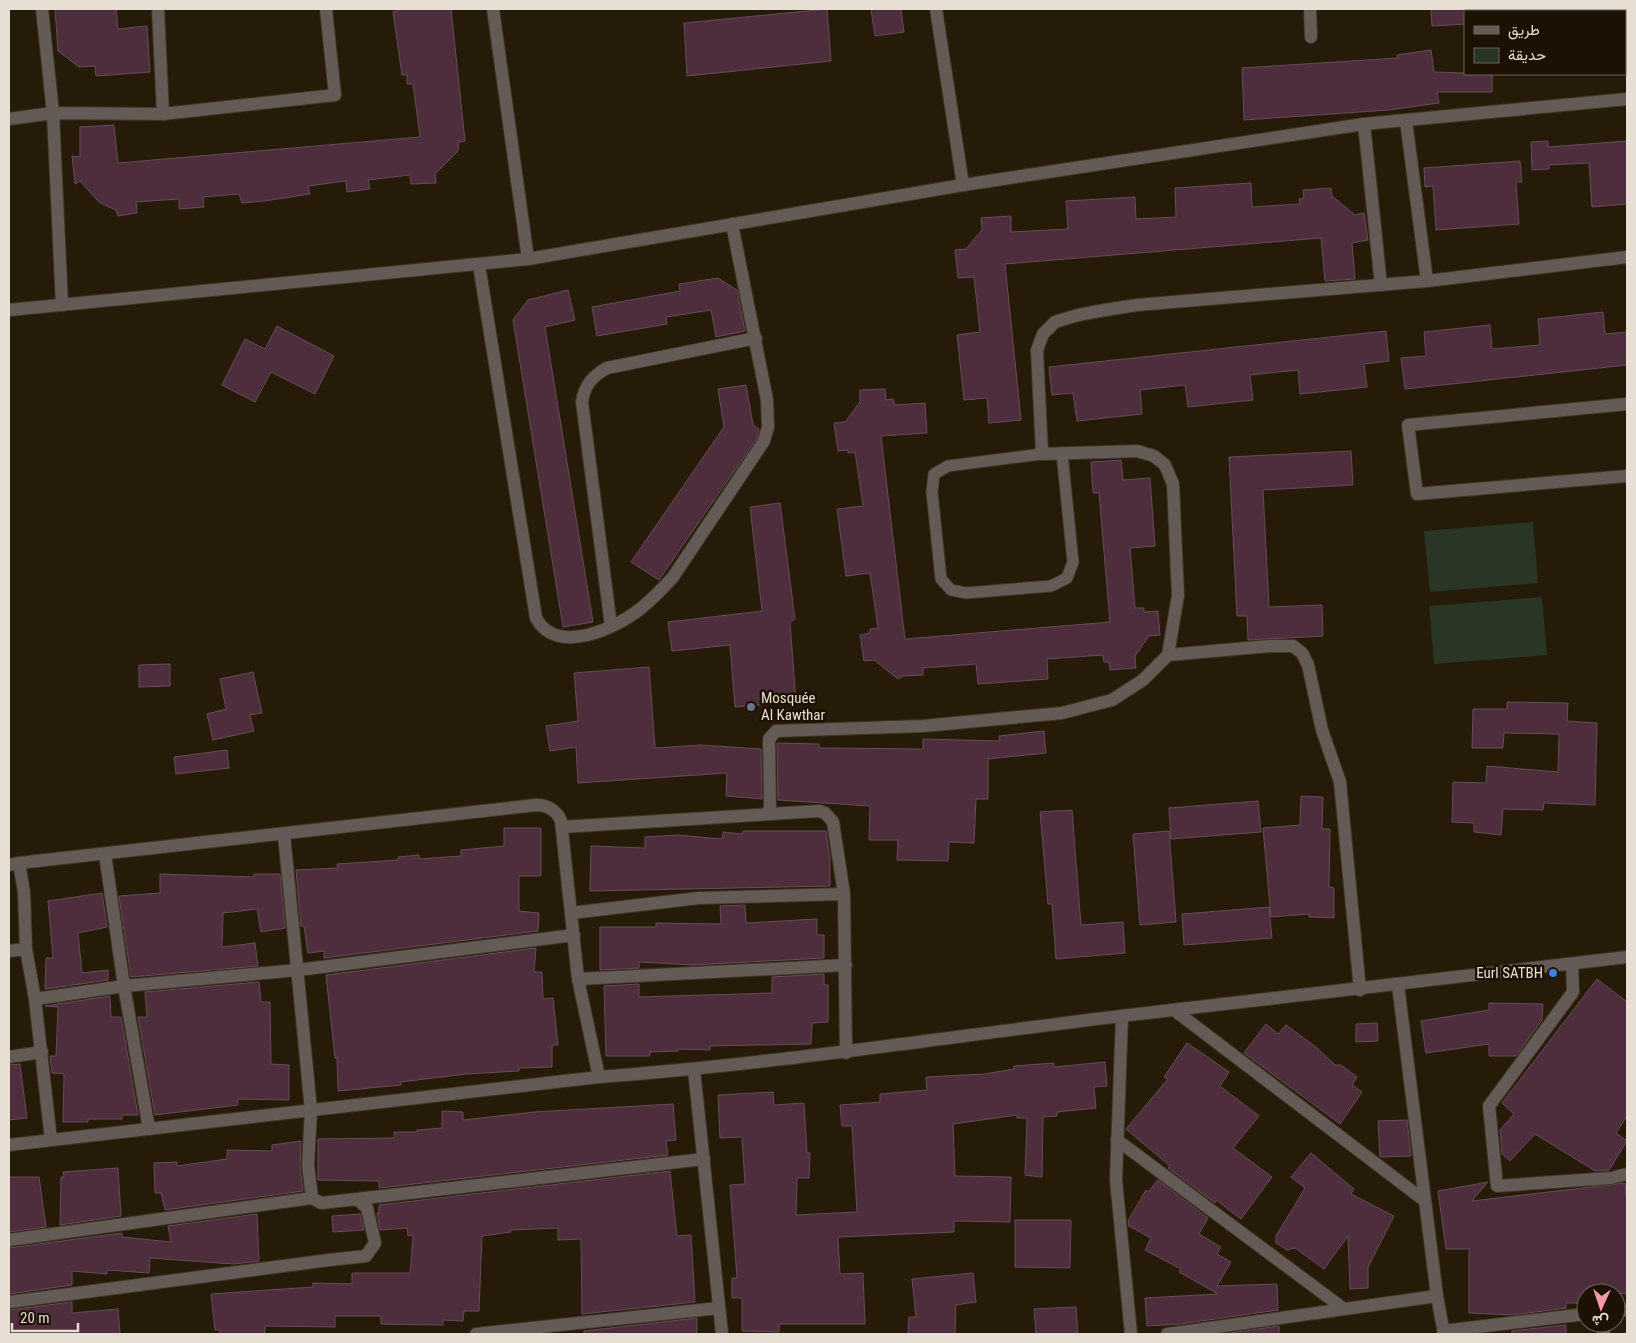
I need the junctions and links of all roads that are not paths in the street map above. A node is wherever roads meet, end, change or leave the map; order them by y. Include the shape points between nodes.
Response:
1 (42, 9) edge
2 (158, 9) edge
3 (326, 9) edge
4 (493, 9) edge
5 (936, 9) edge
6 (1310, 9) edge
7 (1311, 38) dead end
8 (1627, 99) edge
9 (53, 113) junction
10 (163, 114) junction
11 (9, 119) edge
12 (1406, 121) junction
13 (1364, 124) junction
14 (963, 185) junction
15 (732, 224) junction
16 (1627, 257) edge
17 (528, 259) junction
18 (479, 265) junction
19 (1427, 281) junction
20 (1382, 285) junction
21 (62, 305) junction
22 (9, 310) edge
23 (756, 338) junction
24 (1627, 404) edge
25 (1062, 453) junction
26 (1042, 454) junction
27 (1627, 476) edge
28 (611, 626) junction
29 (1168, 655) junction
30 (770, 812) junction
31 (562, 826) junction
32 (284, 835) junction
33 (105, 854) junction
34 (14, 864) edge
35 (844, 894) junction
36 (571, 913) junction
37 (574, 935) junction
38 (26, 949) junction
39 (9, 952) edge
40 (1627, 957) edge
41 (1572, 964) junction
42 (846, 965) junction
43 (298, 970) junction
44 (578, 979) junction
45 (1398, 985) junction
46 (124, 986) junction
47 (1360, 990) junction
48 (35, 999) junction
49 (1174, 1010) junction
50 (1122, 1016) junction
51 (42, 1052) junction
52 (846, 1053) junction
53 (9, 1057) edge
54 (694, 1070) junction
55 (599, 1077) junction
56 (311, 1110) junction
57 (149, 1129) junction
58 (51, 1140) junction
59 (1117, 1140) junction
60 (9, 1145) edge
61 (704, 1159) junction
62 (1627, 1174) edge
63 (312, 1198) junction
64 (357, 1200) junction
65 (1425, 1201) junction
66 (9, 1240) edge
67 (1437, 1296) junction
68 (9, 1302) edge
69 (719, 1308) junction
70 (1344, 1309) junction
71 (1576, 1315) edge
72 (1444, 1332) edge
73 (476, 1334) edge
74 (722, 1334) edge
75 (1131, 1334) edge
76 (1167, 1334) edge

1 - 9 street
2 - 10 street
3 - 10 street via 335,96
4 - 17 street
5 - 14 street
6 - 7 street
8 - 12 street
9 - 10 street
9 - 11 street
9 - 21 street
12 - 13 street
12 - 19 street
13 - 14 street
13 - 20 street
14 - 15 street
15 - 17 street
15 - 23 street
16 - 19 street
17 - 18 street
18 - 21 street
18 - 28 street via 536,618 556,637 580,636
19 - 20 street
20 - 26 street via 1137,305 1055,322 1043,334 1037,350
21 - 22 street
23 - 28 street via 768,413 766,434 758,453 673,577 639,610
23 - 28 street via 607,368 587,385 582,402
24 - 27 street via 1408,425 1417,494
25 - 26 street
25 - 26 lane via 1074,562 1067,578 1051,586 966,593 951,590 941,579 932,492 934,474 948,466
25 - 29 street via 1137,451 1154,456 1164,465 1173,484 1178,595
29 - 30 street via 1143,680 1112,700 1062,713 923,726 776,731 769,738
29 - 47 street via 1270,646 1293,646 1302,653 1308,665 1322,730 1340,782
30 - 31 street
30 - 35 street via 819,811 830,817 835,828
31 - 32 street via 556,812 536,805
31 - 36 street
32 - 33 street
32 - 43 street
33 - 34 street
33 - 46 street
34 - 38 street via 24,892
35 - 36 street via 699,898
35 - 42 street
36 - 37 street
37 - 43 street
37 - 44 street
38 - 39 street
38 - 48 street
40 - 41 street
41 - 45 street
41 - 62 street via 1573,992 1489,1106 1497,1186 1611,1178
42 - 44 street
42 - 52 street
43 - 46 street
43 - 56 street
44 - 55 street
45 - 47 street
45 - 65 street
46 - 48 street
46 - 57 street
47 - 49 street
48 - 51 street
49 - 50 street
49 - 65 street
50 - 52 street
50 - 59 street
51 - 53 street
51 - 58 street
52 - 54 street
54 - 55 street
54 - 61 street
55 - 56 street
56 - 57 street
56 - 63 street via 308,1165
57 - 58 street
58 - 60 street
59 - 70 street
59 - 75 street via 1116,1180
61 - 64 street
61 - 69 street
63 - 64 street via 321,1203
63 - 66 street
64 - 68 street via 367,1208 376,1243 366,1256
65 - 67 street
67 - 70 street
67 - 72 street
69 - 73 street
69 - 74 street
70 - 76 street
71 - 72 street

